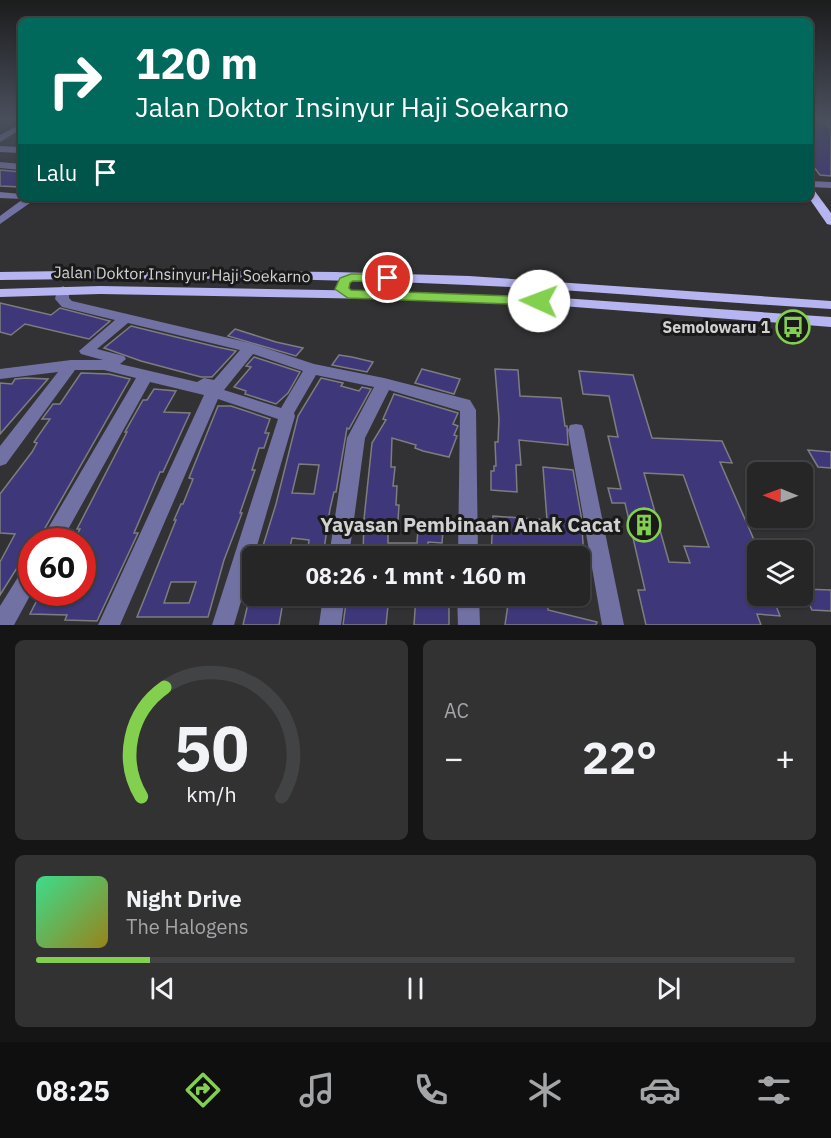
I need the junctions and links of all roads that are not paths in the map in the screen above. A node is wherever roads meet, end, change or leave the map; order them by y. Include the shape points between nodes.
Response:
1 (0, 149) edge
2 (18, 150) edge
3 (0, 165) edge
4 (18, 167) edge
5 (813, 179) edge
6 (831, 180) edge
7 (813, 184) edge
8 (831, 185) edge
9 (0, 193) edge
10 (18, 195) edge
11 (813, 196) edge
12 (28, 201) edge
13 (0, 221) edge
14 (831, 221) edge
15 (0, 276) edge
16 (308, 277) junction
17 (351, 278) junction
18 (63, 290) junction
19 (0, 293) edge
20 (304, 293) junction
21 (348, 294) junction
22 (831, 305) edge
23 (126, 316) junction
24 (831, 322) edge
25 (250, 348) junction
26 (70, 365) junction
27 (312, 369) junction
28 (0, 374) edge
29 (146, 375) junction
30 (384, 383) junction
31 (215, 389) junction
32 (287, 413) junction
33 (576, 430) dead end
34 (0, 459) edge
35 (58, 528) edge
36 (340, 546) edge
37 (468, 546) edge
38 (18, 596) edge
39 (333, 606) edge
40 (468, 606) edge
41 (1, 625) edge
42 (109, 625) edge
43 (223, 625) edge
44 (330, 625) edge
45 (469, 625) edge
46 (613, 625) edge

1 - 2 street
3 - 4 street
5 - 6 street
7 - 8 street
9 - 10 street
11 - 14 main road
12 - 13 street
15 - 16 main road, Jalan Doktor Insinyur Haji Soekarno
16 - 17 main road, Jalan Doktor Insinyur Haji Soekarno
16 - 20 main road via 313,279 313,286
17 - 21 main road via 342,285
17 - 22 main road, Jalan Doktor Insinyur Haji Soekarno via 537,284
18 - 19 main road, Jalan Doktor Insinyur Haji Soekarno
18 - 20 main road, Jalan Doktor Insinyur Haji Soekarno
18 - 23 street via 62,299 67,304
20 - 21 main road, Jalan Doktor Insinyur Haji Soekarno
21 - 24 main road, Jalan Doktor Insinyur Haji Soekarno via 562,302
23 - 25 street
23 - 31 street via 86,351
25 - 27 street
25 - 31 street
26 - 28 street
26 - 29 street via 104,365
26 - 34 street
27 - 30 street
27 - 32 street
29 - 31 street
29 - 35 street
30 - 36 street via 356,438
30 - 37 street via 460,402 467,408
31 - 32 street
31 - 42 street
32 - 43 street
33 - 46 street
38 - 41 street
39 - 44 street
40 - 45 street

